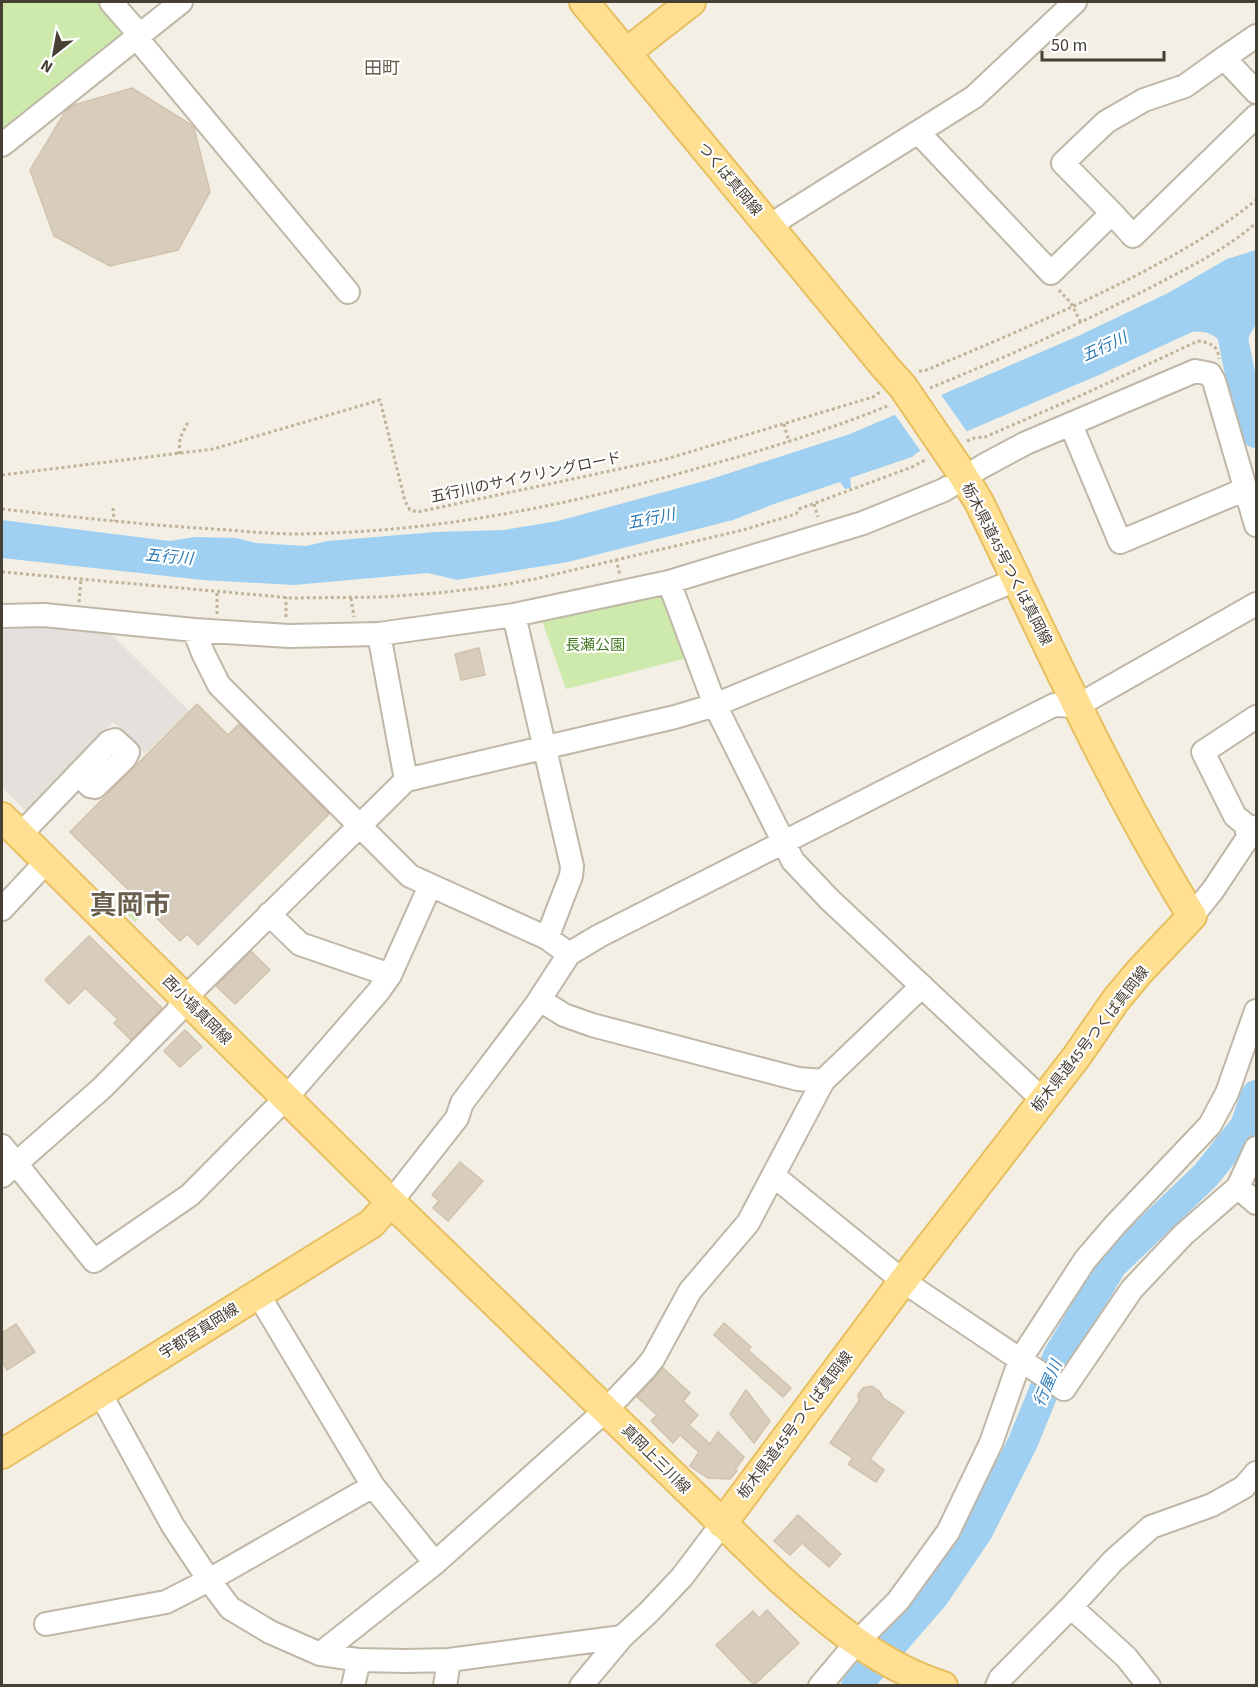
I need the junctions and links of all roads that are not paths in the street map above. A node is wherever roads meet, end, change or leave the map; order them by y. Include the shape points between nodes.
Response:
1 (111, 2) edge
2 (182, 2) edge
3 (584, 2) edge
4 (691, 2) edge
5 (1069, 4) edge
6 (138, 36) junction
7 (1257, 36) edge
8 (627, 52) junction
9 (1224, 58) junction
10 (1257, 92) edge
11 (1257, 116) edge
12 (918, 132) junction
13 (2, 145) edge
14 (1112, 213) junction
15 (770, 227) junction
16 (348, 292) dead end
17 (902, 384) joint
18 (1071, 425) junction
19 (963, 463) junction
20 (1246, 489) junction
21 (1257, 525) edge
22 (1016, 579) junction
23 (669, 582) junction
24 (1257, 604) edge
25 (514, 615) junction
26 (2, 616) edge
27 (194, 630) junction
28 (379, 634) junction
29 (715, 705) junction
30 (1077, 706) junction
31 (1257, 717) edge
32 (545, 747) junction
33 (78, 774) dead end
34 (406, 780) junction
35 (360, 825) junction
36 (11, 826) edge
37 (1254, 836) edge
38 (783, 842) junction
39 (47, 861) junction
40 (430, 886) junction
41 (2, 909) edge
42 (269, 914) junction
43 (1192, 916) junction
44 (547, 938) junction
45 (569, 954) junction
46 (390, 975) junction
47 (922, 986) junction
48 (185, 998) junction
49 (540, 1000) junction
50 (1257, 1011) edge
51 (823, 1081) junction
52 (286, 1098) junction
53 (1042, 1099) junction
54 (1257, 1148) edge
55 (6, 1161) edge
56 (774, 1176) junction
57 (1238, 1187) junction
58 (392, 1202) junction
59 (1257, 1203) edge
60 (903, 1281) junction
61 (258, 1294) junction
62 (1023, 1362) junction
63 (100, 1393) junction
64 (606, 1410) junction
65 (2, 1454) edge
66 (1257, 1473) edge
67 (373, 1486) junction
68 (722, 1524) junction
69 (435, 1563) junction
70 (209, 1580) junction
71 (1071, 1607) junction
72 (46, 1624) dead end
73 (622, 1637) junction
74 (320, 1654) junction
75 (359, 1660) junction
76 (449, 1660) junction
77 (884, 1662) edge
78 (353, 1686) edge
79 (445, 1686) edge
80 (581, 1686) edge
81 (819, 1686) edge
82 (943, 1686) edge
83 (997, 1686) edge
84 (1149, 1686) edge

1 - 6 street
2 - 6 street
3 - 8 main road, つくば真岡線
4 - 8 main road
5 - 12 street via 974,98
6 - 13 street
6 - 16 street
7 - 9 street
8 - 15 main road, つくば真岡線
9 - 10 street
9 - 14 street via 1185,86 1144,100 1106,122 1063,163
11 - 14 street via 1133,236
12 - 14 street via 1051,273
12 - 15 street
15 - 17 main road, つくば真岡線
17 - 19 main road, 栃木県道45号つくば真岡線, bridge
18 - 19 street via 982,466
18 - 20 street via 1120,542
18 - 20 street via 1195,371 1210,374
19 - 22 main road, 栃木県道45号つくば真岡線
19 - 23 street via 903,508
20 - 21 street
22 - 29 street
22 - 30 main road, 栃木県道45号つくば真岡線
23 - 25 street
23 - 29 street
24 - 30 street
25 - 28 street
25 - 32 street
26 - 27 street via 44,615
27 - 28 street via 289,636
27 - 35 street via 219,685
28 - 34 street
29 - 32 street
29 - 38 street
30 - 38 street via 1054,705
30 - 43 main road, 栃木県道45号つくば真岡線 via 1136,820
31 - 37 street via 1203,752 1235,816
32 - 34 street
32 - 44 street via 572,866
33 - 36 street
34 - 35 street
35 - 40 street via 410,876
35 - 42 street
36 - 39 main road, 西小塙真岡線
37 - 43 street
38 - 45 street
38 - 47 street via 793,861 830,900
39 - 41 street
39 - 48 main road, 西小塙真岡線
40 - 44 street
40 - 46 street
42 - 46 street via 300,944
42 - 48 street
43 - 53 main road, 栃木県道45号つくば真岡線 via 1115,1001
44 - 45 street
45 - 49 street
46 - 52 street
47 - 51 street
47 - 53 street
48 - 52 main road, 西小塙真岡線
48 - 55 street via 102,1088
49 - 51 street via 564,1015 592,1025 798,1079
49 - 58 street
50 - 62 street via 1227,1093 1209,1125 1085,1260
51 - 56 street
52 - 55 street via 190,1195 94,1261
52 - 58 main road, 西小塙真岡線
53 - 60 main road, 栃木県道45号つくば真岡線
54 - 57 street
56 - 60 street
56 - 64 street via 748,1222 690,1291 653,1359
57 - 59 street
57 - 62 street via 1132,1289 1064,1389
58 - 61 main road, 宇都宮真岡線 via 371,1224
58 - 64 main road, 真岡上三川線
60 - 62 street
60 - 68 main road, 栃木県道45号つくば真岡線
61 - 63 main road, 宇都宮真岡線
61 - 67 street
62 - 77 street via 991,1443 948,1532 898,1601
63 - 65 main road, 宇都宮真岡線
63 - 70 street via 173,1526
64 - 68 main road, 真岡上三川線
64 - 69 street
66 - 71 street via 1244,1486 1212,1505 1151,1527
67 - 69 street
67 - 70 street
68 - 73 street via 682,1577
68 - 77 main road, 真岡上三川線 via 805,1601
69 - 74 street
70 - 72 street via 166,1602
70 - 74 street via 230,1608 270,1632
71 - 83 street via 999,1679
71 - 84 street via 1126,1657
73 - 76 street
73 - 80 street
74 - 75 street
75 - 76 street
75 - 78 street
76 - 79 street
77 - 81 street
77 - 82 main road, 真岡上三川線

